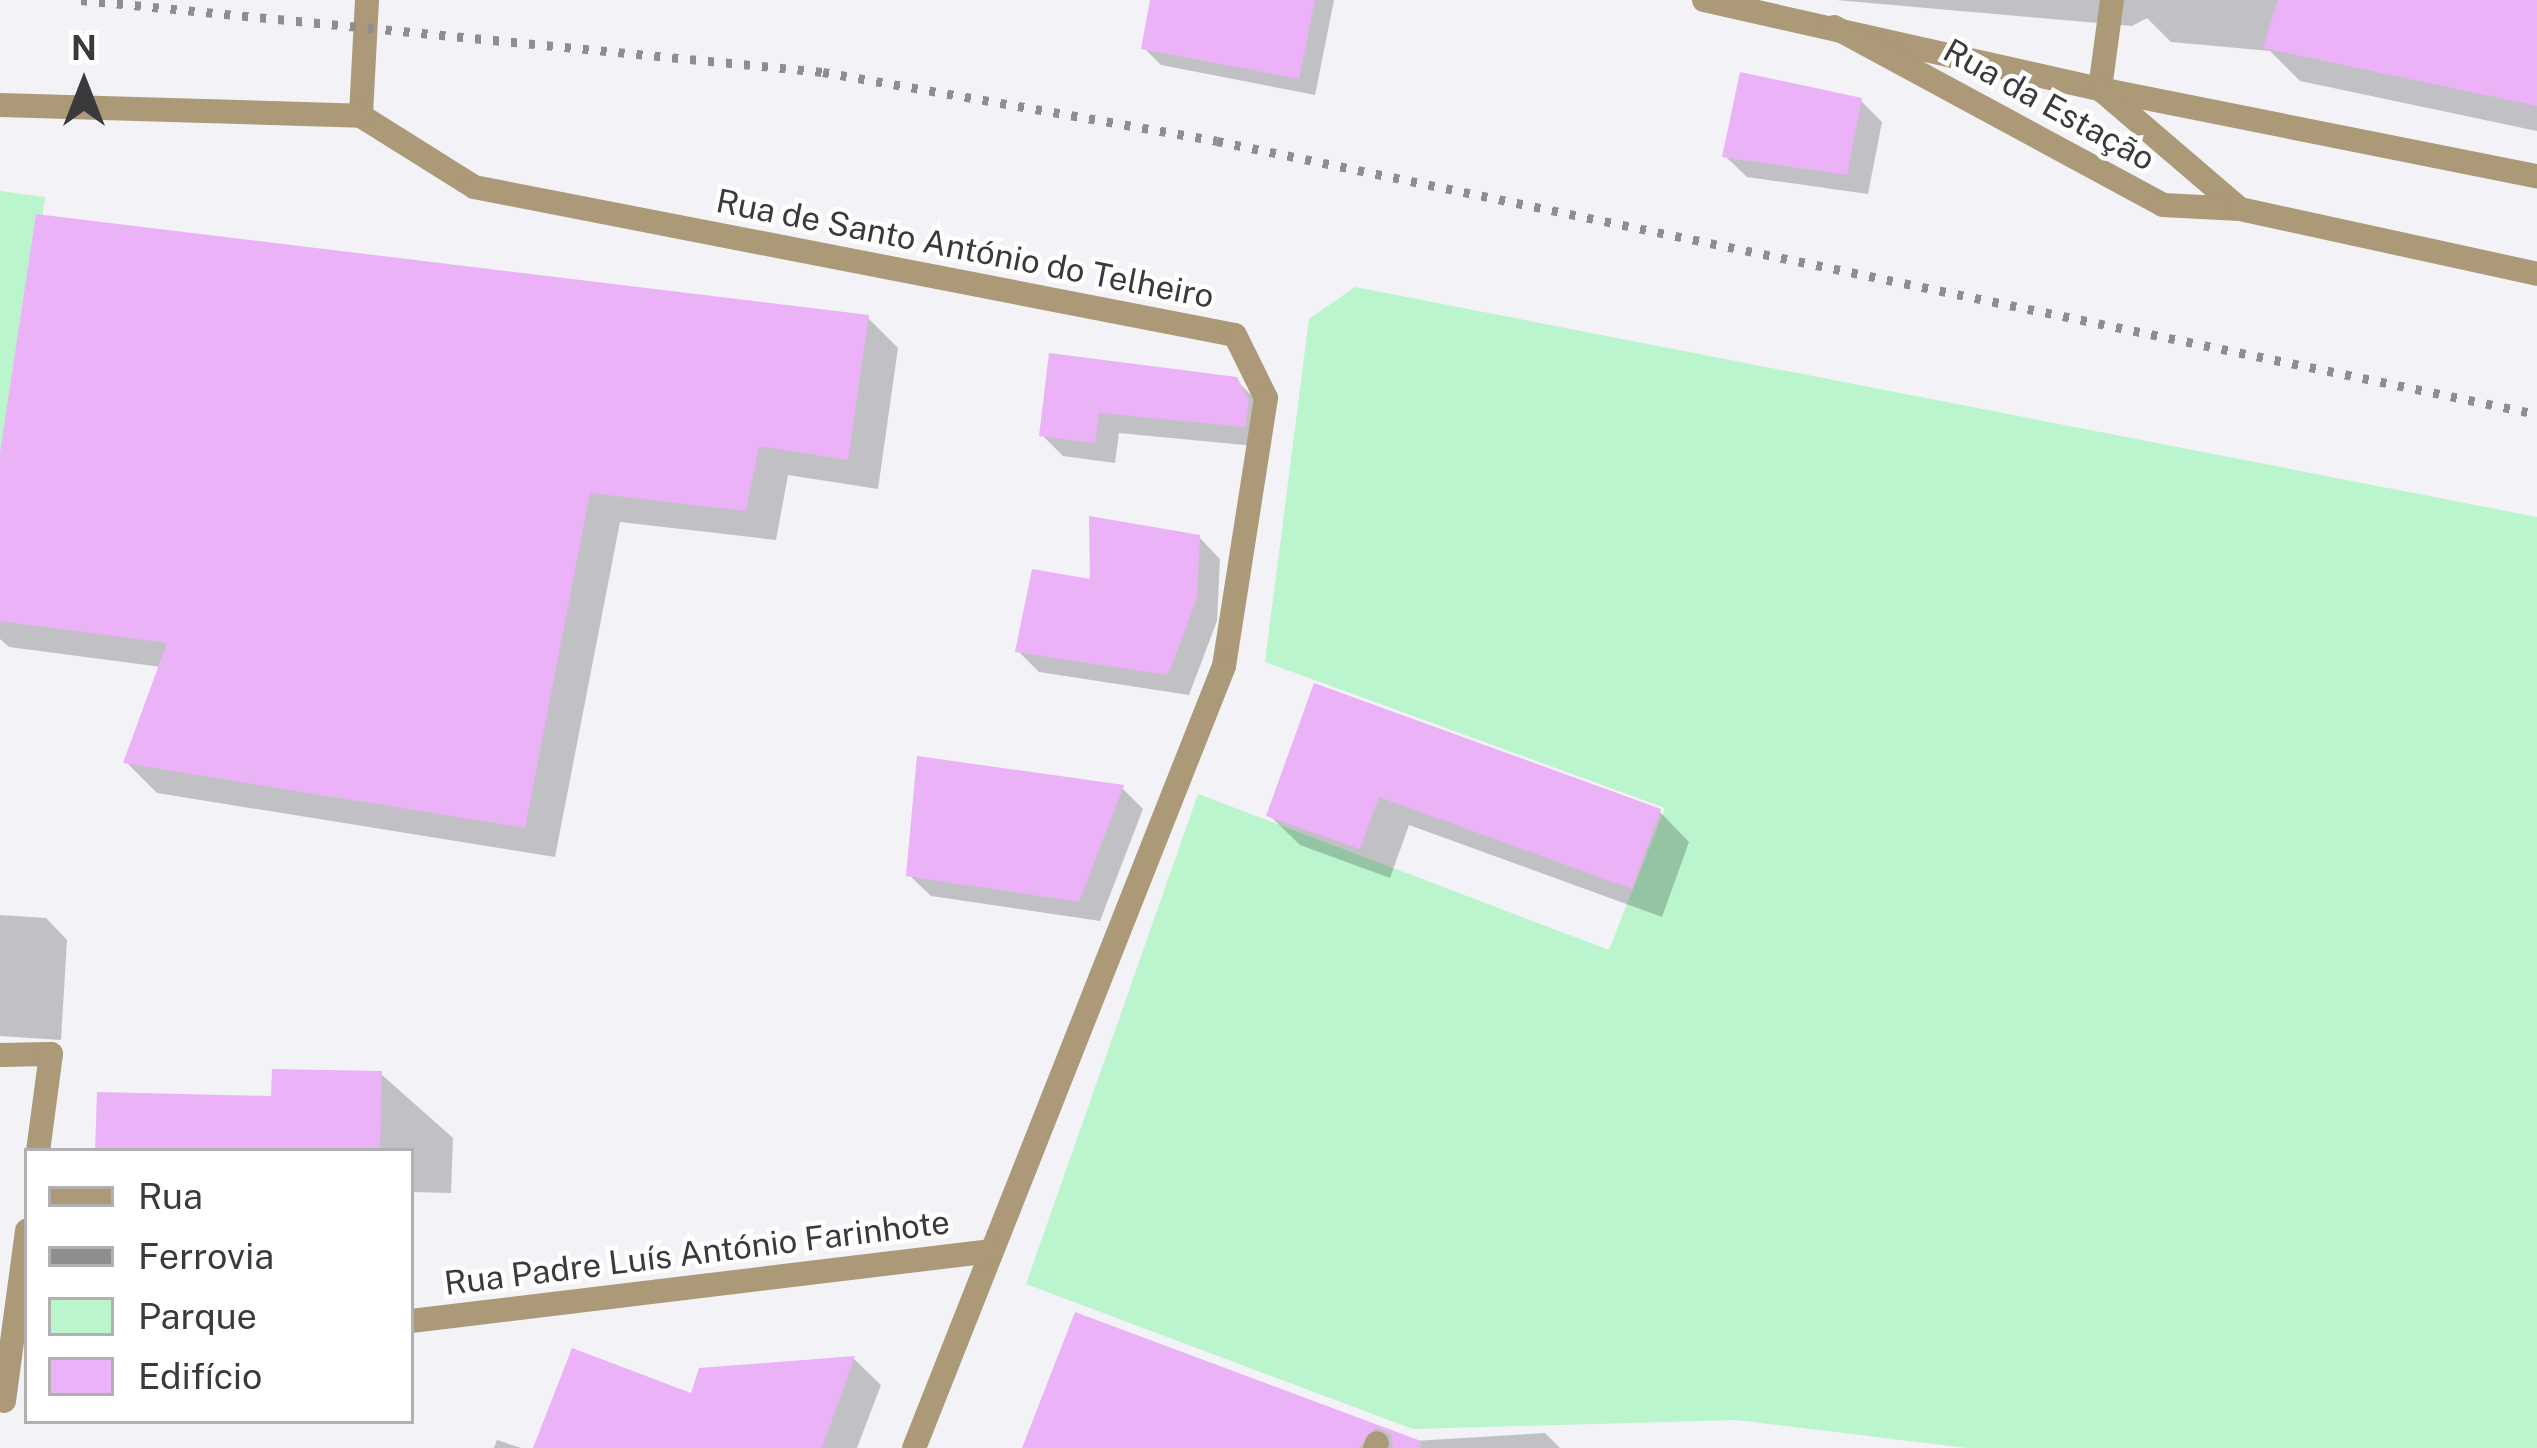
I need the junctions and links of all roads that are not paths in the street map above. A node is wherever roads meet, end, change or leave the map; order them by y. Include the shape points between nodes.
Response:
1 (367, 0) edge
2 (1704, 0) edge
3 (2112, 0) edge
4 (1834, 27) junction
5 (2100, 88) junction
6 (0, 106) edge
7 (361, 116) junction
8 (2537, 176) edge
9 (2240, 209) junction
10 (2537, 274) edge
11 (0, 1055) edge
12 (38, 1148) edge
13 (992, 1251) junction
14 (24, 1261) edge
15 (414, 1321) edge
16 (10, 1400) edge
17 (914, 1448) edge

1 - 7 street
2 - 4 street, Rua da Estação
3 - 5 street
4 - 5 street, Rua da Estação
4 - 9 street, Rua da Estação via 2163,205
5 - 8 street, Rua da Estação
5 - 9 street, Rua da Estação
6 - 7 street
7 - 13 street, Rua de Santo António do Telheiro via 474,187 1235,335 1266,398 1224,666
9 - 10 street, Rua da Estação
11 - 12 street via 51,1054
13 - 15 street, Rua Padre Luís António Farinhote
13 - 17 street, Rua de Santo António do Telheiro
14 - 16 street

